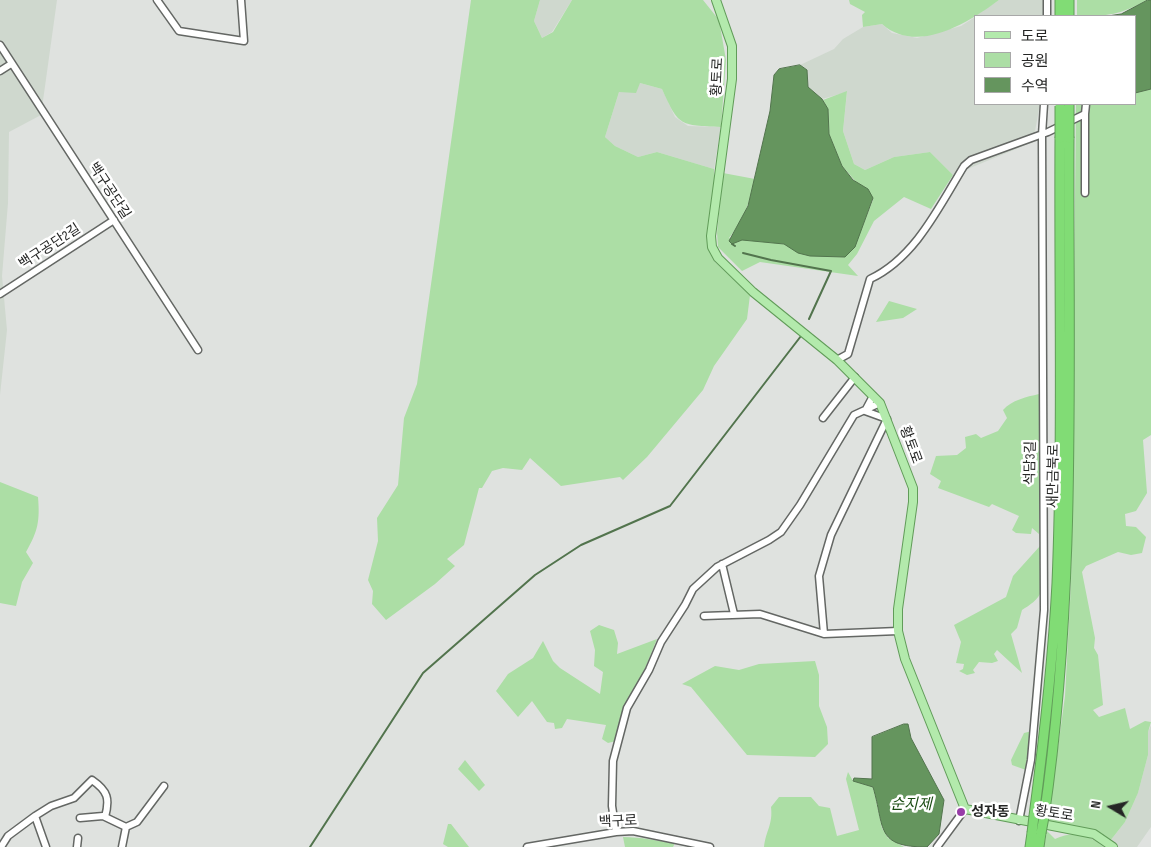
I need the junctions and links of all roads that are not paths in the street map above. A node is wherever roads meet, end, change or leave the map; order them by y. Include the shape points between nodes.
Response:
1 (157, 0) edge
2 (242, 0) edge
3 (716, 0) edge
4 (1047, 0) edge
5 (1060, 0) edge
6 (1069, 0) edge
7 (1047, 15) edge
8 (1060, 15) edge
9 (1069, 15) edge
10 (0, 45) edge
11 (11, 64) junction
12 (0, 71) edge
13 (1044, 105) edge
14 (1064, 105) edge
15 (1086, 105) edge
16 (1085, 114) junction
17 (1042, 135) junction
18 (1085, 193) dead end
19 (114, 220) junction
20 (0, 294) edge
21 (198, 350) dead end
22 (837, 360) junction
23 (855, 377) junction
24 (873, 396) junction
25 (880, 403) junction
26 (865, 411) junction
27 (823, 418) dead end
28 (887, 419) junction
29 (722, 564) junction
30 (734, 614) junction
31 (704, 616) dead end
32 (898, 631) junction
33 (824, 634) junction
34 (164, 786) dead end
35 (965, 809) junction
36 (35, 816) junction
37 (105, 817) junction
38 (80, 818) dead end
39 (1019, 821) junction
40 (126, 827) junction
41 (616, 832) junction
42 (1037, 833) junction
43 (78, 838) dead end
44 (1, 847) edge
45 (46, 847) edge
46 (77, 847) edge
47 (122, 847) edge
48 (527, 847) edge
49 (710, 847) edge
50 (937, 847) edge
51 (1030, 847) edge
52 (1039, 847) edge
53 (1113, 847) edge

1 - 2 street via 179,31 244,41
3 - 22 main road, 황토로 via 732,46 732,79 712,247 718,258 753,292
4 - 7 street
5 - 8 highway
6 - 9 highway
10 - 11 street, 백구공단길
11 - 12 street
11 - 19 street, 백구공단길
13 - 17 street, 석담3길
14 - 42 highway, 새만금북로, bridge via 1057,583
15 - 16 street
16 - 17 street
16 - 18 street
17 - 22 street via 971,160 964,166 905,256 887,271 870,279 848,354
17 - 39 street, 석담3길 via 1044,610 1031,760
19 - 20 street, 백구공단2길
19 - 21 street, 백구공단길
22 - 23 main road, 황토로
23 - 24 main road, 황토로
23 - 27 street
24 - 25 main road, 황토로
24 - 26 street
25 - 26 street
25 - 28 main road, 황토로
26 - 28 street
26 - 29 street via 854,415 781,532
28 - 32 main road, 황토로 via 912,488 913,502 898,609
28 - 33 street via 831,535 819,576
29 - 30 street
29 - 41 street via 693,589 626,708 613,761 612,806
30 - 31 street
30 - 33 street via 760,614
32 - 33 street
32 - 35 main road, 황토로 via 905,659
34 - 40 street via 138,822
35 - 39 main road, 황토로
35 - 50 street
36 - 37 street via 74,798 92,780 103,788 108,804
36 - 44 street via 8,836
36 - 45 street
37 - 38 street
37 - 40 street
39 - 53 main road, 황토로 via 1094,834
40 - 47 street
41 - 48 street, 백구로
41 - 49 street, 백구로 via 633,831
42 - 51 highway, 새만금북로
42 - 52 highway, 새만금북로
43 - 46 street

